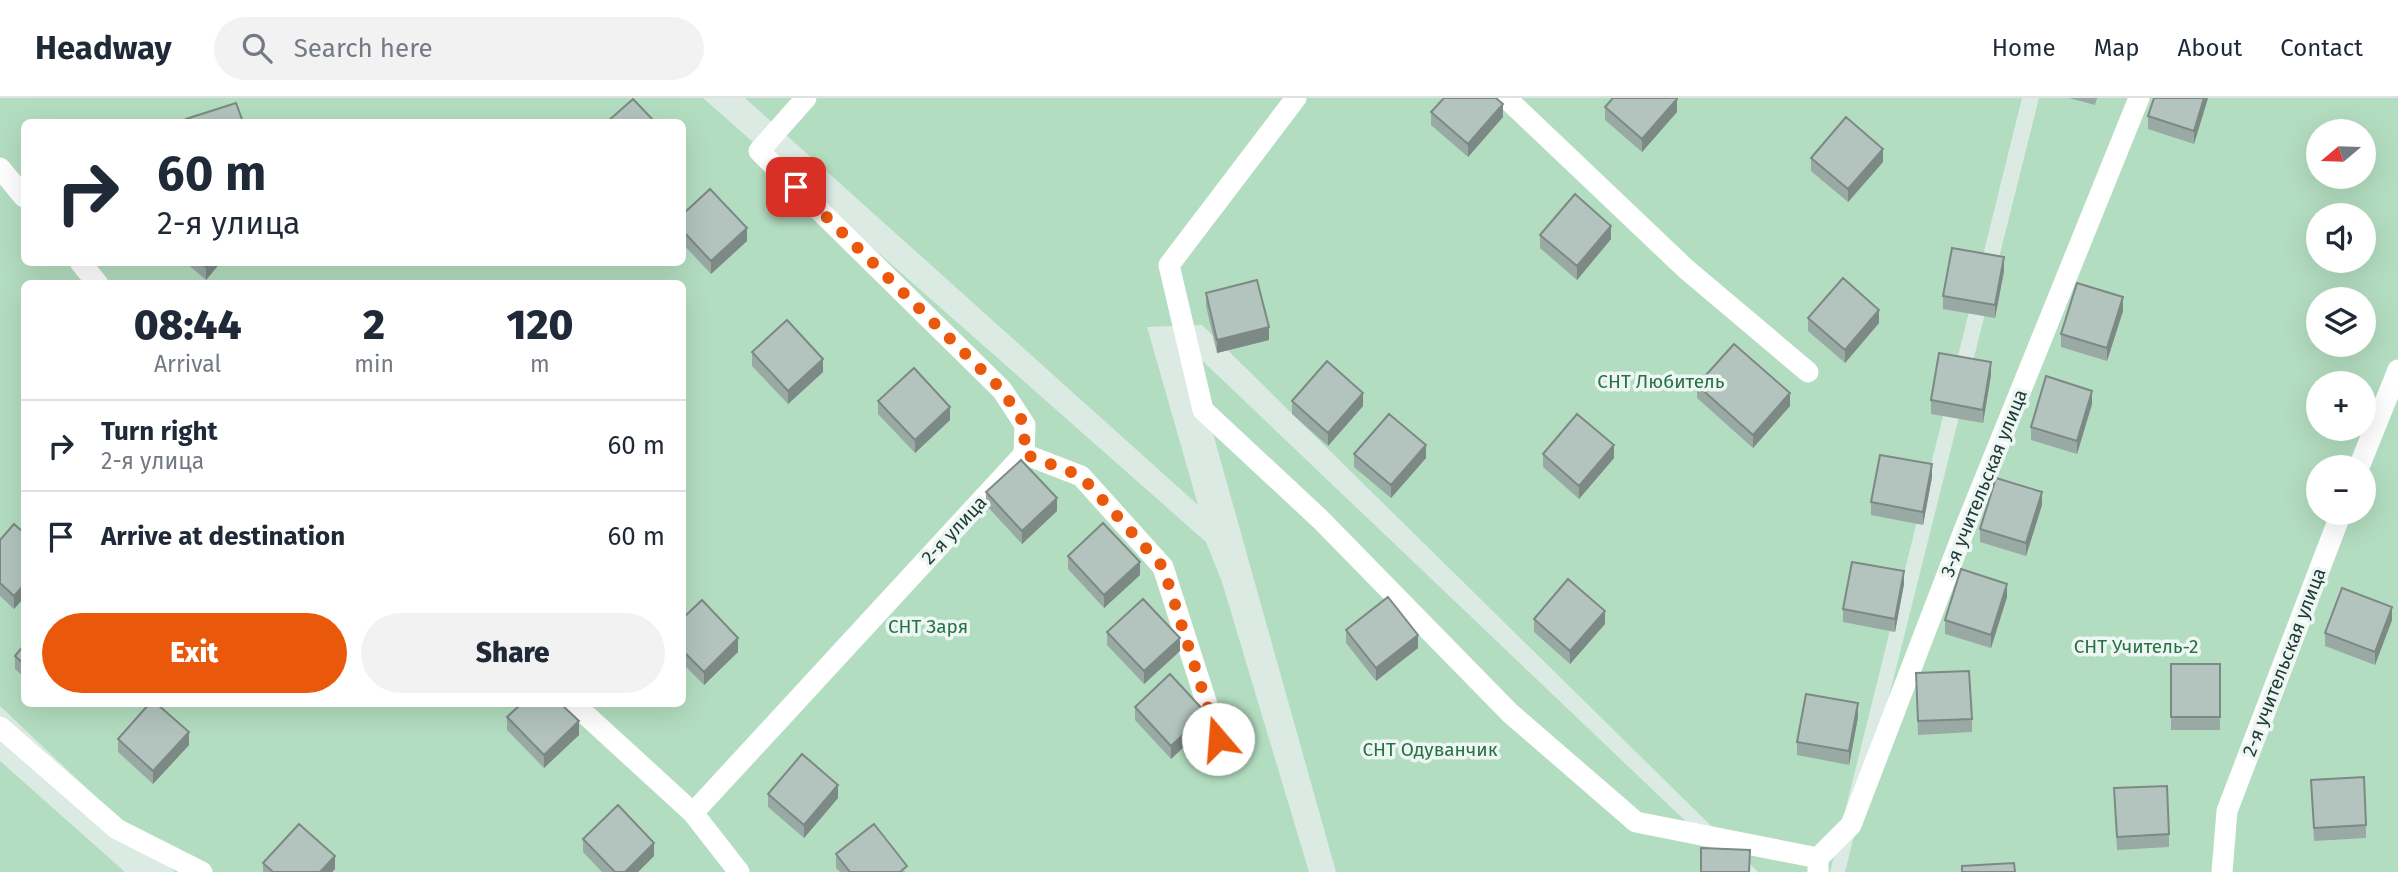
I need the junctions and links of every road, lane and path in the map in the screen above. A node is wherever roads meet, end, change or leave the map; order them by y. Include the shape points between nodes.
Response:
1 (806, 98) edge
2 (1296, 98) edge
3 (1506, 98) edge
4 (2139, 98) edge
5 (0, 168) edge
6 (21, 193) edge
7 (83, 266) edge
8 (95, 280) edge
9 (2398, 370) edge
10 (1808, 372) dead end
11 (1024, 454) junction
12 (2364, 455) edge
13 (2336, 525) edge
14 (577, 707) edge
15 (0, 727) edge
16 (1218, 739) dead end
17 (693, 813) junction
18 (1818, 865) edge
19 (202, 872) edge
20 (739, 872) edge
21 (2222, 872) edge

1 - 11 street via 759,151 1002,390 1025,425
2 - 18 street via 1169,265 1203,410 1320,519 1510,713 1636,822
3 - 10 street via 1686,269
4 - 18 street, 3-я учительская улица via 1851,825
5 - 6 street
7 - 8 street
9 - 12 street
11 - 16 street via 1081,476 1163,567
11 - 17 street, 2-я улица
13 - 21 street, 2-я учительская улица via 2227,811
14 - 17 street
15 - 19 street via 117,829
17 - 20 street

